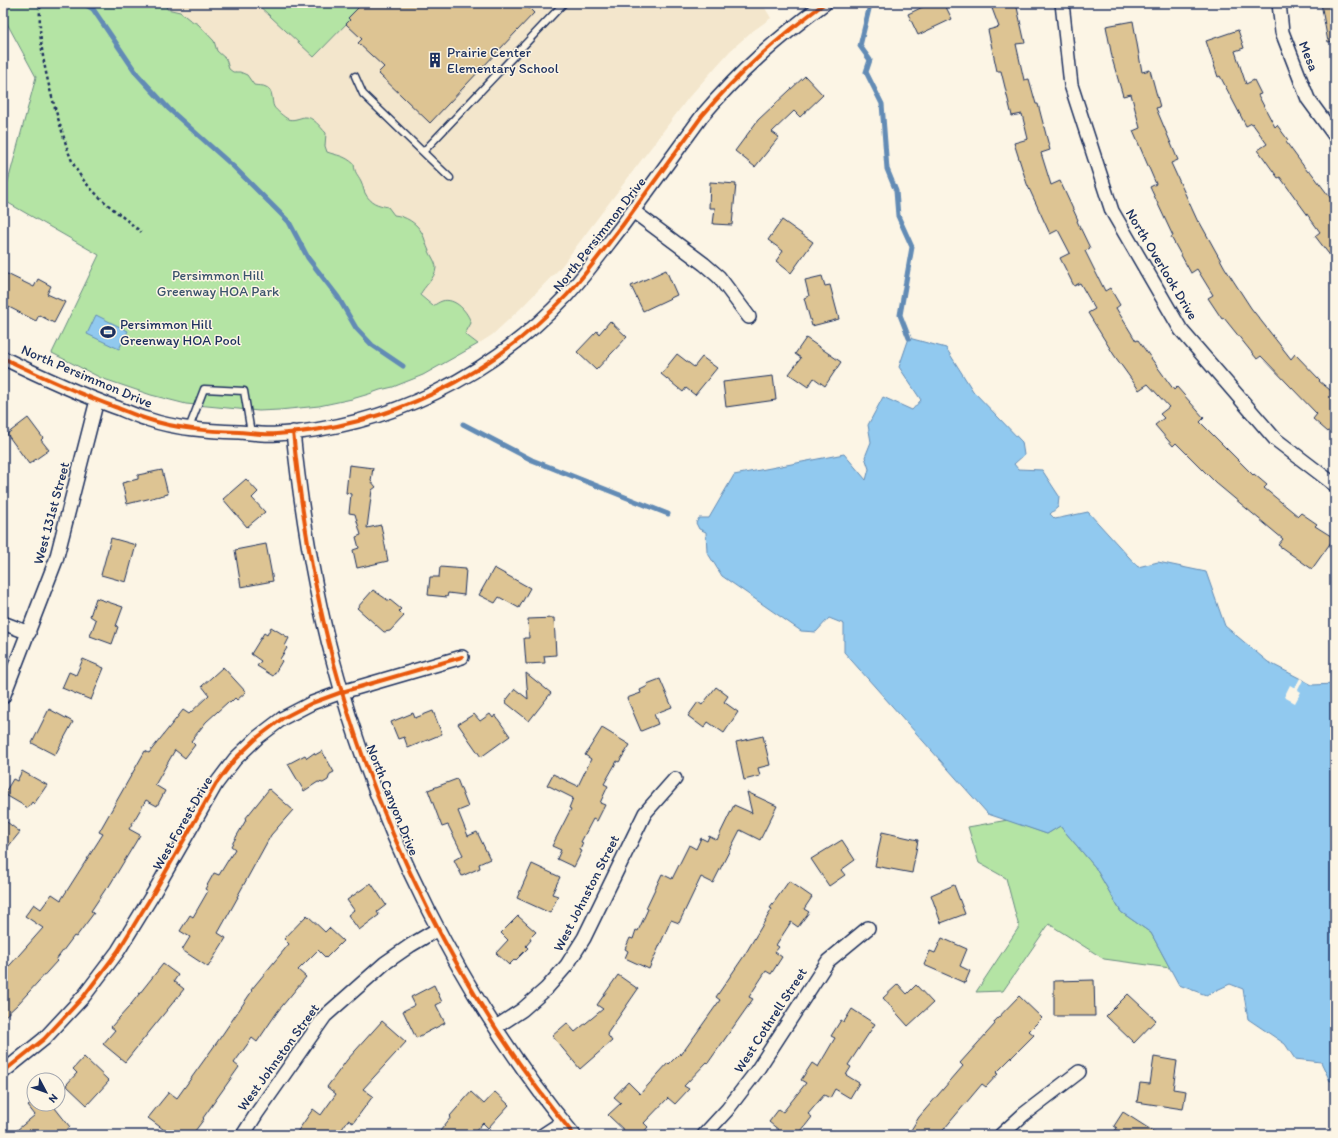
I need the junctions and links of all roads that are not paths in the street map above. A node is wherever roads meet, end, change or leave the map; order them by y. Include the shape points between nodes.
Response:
1 (564, 3) edge
2 (825, 3) edge
3 (1062, 3) edge
4 (1279, 3) edge
5 (355, 76) dead end
6 (1335, 136) edge
7 (423, 152) junction
8 (450, 178) dead end
9 (633, 211) junction
10 (749, 317) dead end
11 (3, 358) edge
12 (97, 400) junction
13 (189, 428) junction
14 (293, 432) junction
15 (251, 433) junction
16 (1335, 486) edge
17 (3, 623) edge
18 (29, 632) junction
19 (462, 657) dead end
20 (342, 692) junction
21 (3, 697) edge
22 (675, 779) dead end
23 (868, 928) dead end
24 (438, 929) junction
25 (496, 1027) junction
26 (3, 1072) edge
27 (1079, 1072) dead end
28 (562, 1122) junction
29 (243, 1135) edge
30 (543, 1135) edge
31 (574, 1135) edge
32 (704, 1135) edge
33 (1001, 1135) edge

1 - 7 lane
2 - 9 street, North Persimmon Drive via 776,40 720,95
3 - 16 street, North Overlook Drive via 1070,84 1112,211 1181,330 1275,440
4 - 6 street, Mesa via 1282,32 1308,99
5 - 7 lane via 363,94
7 - 8 lane
9 - 10 street via 719,277
9 - 14 street, North Persimmon Drive via 566,295 525,336 467,377 379,416 337,426
11 - 12 street, North Persimmon Drive
12 - 13 street, North Persimmon Drive via 147,419
12 - 18 street, West 131st Street via 56,560
13 - 15 street, North Persimmon Drive
13 - 15 lane via 204,389 244,391
14 - 15 street, North Persimmon Drive
14 - 20 street, North Canyon Drive via 300,496 313,571
17 - 18 street
18 - 21 street, West 131st Street
19 - 20 street, West Forest Drive
20 - 24 street, North Canyon Drive via 361,752 390,826
20 - 26 street, West Forest Drive via 312,703 284,718 258,737 235,759 216,784 118,951 84,996 49,1033
22 - 25 street, West Johnston Street via 645,814 584,938 567,965 546,989 522,1010
23 - 32 street, West Cothrell Street via 828,961 756,1072
24 - 25 street, North Canyon Drive
24 - 29 street, West Johnston Street via 385,963 325,1016
25 - 28 street, North Canyon Drive
27 - 33 street
28 - 30 street
28 - 31 street, North Canyon Drive

